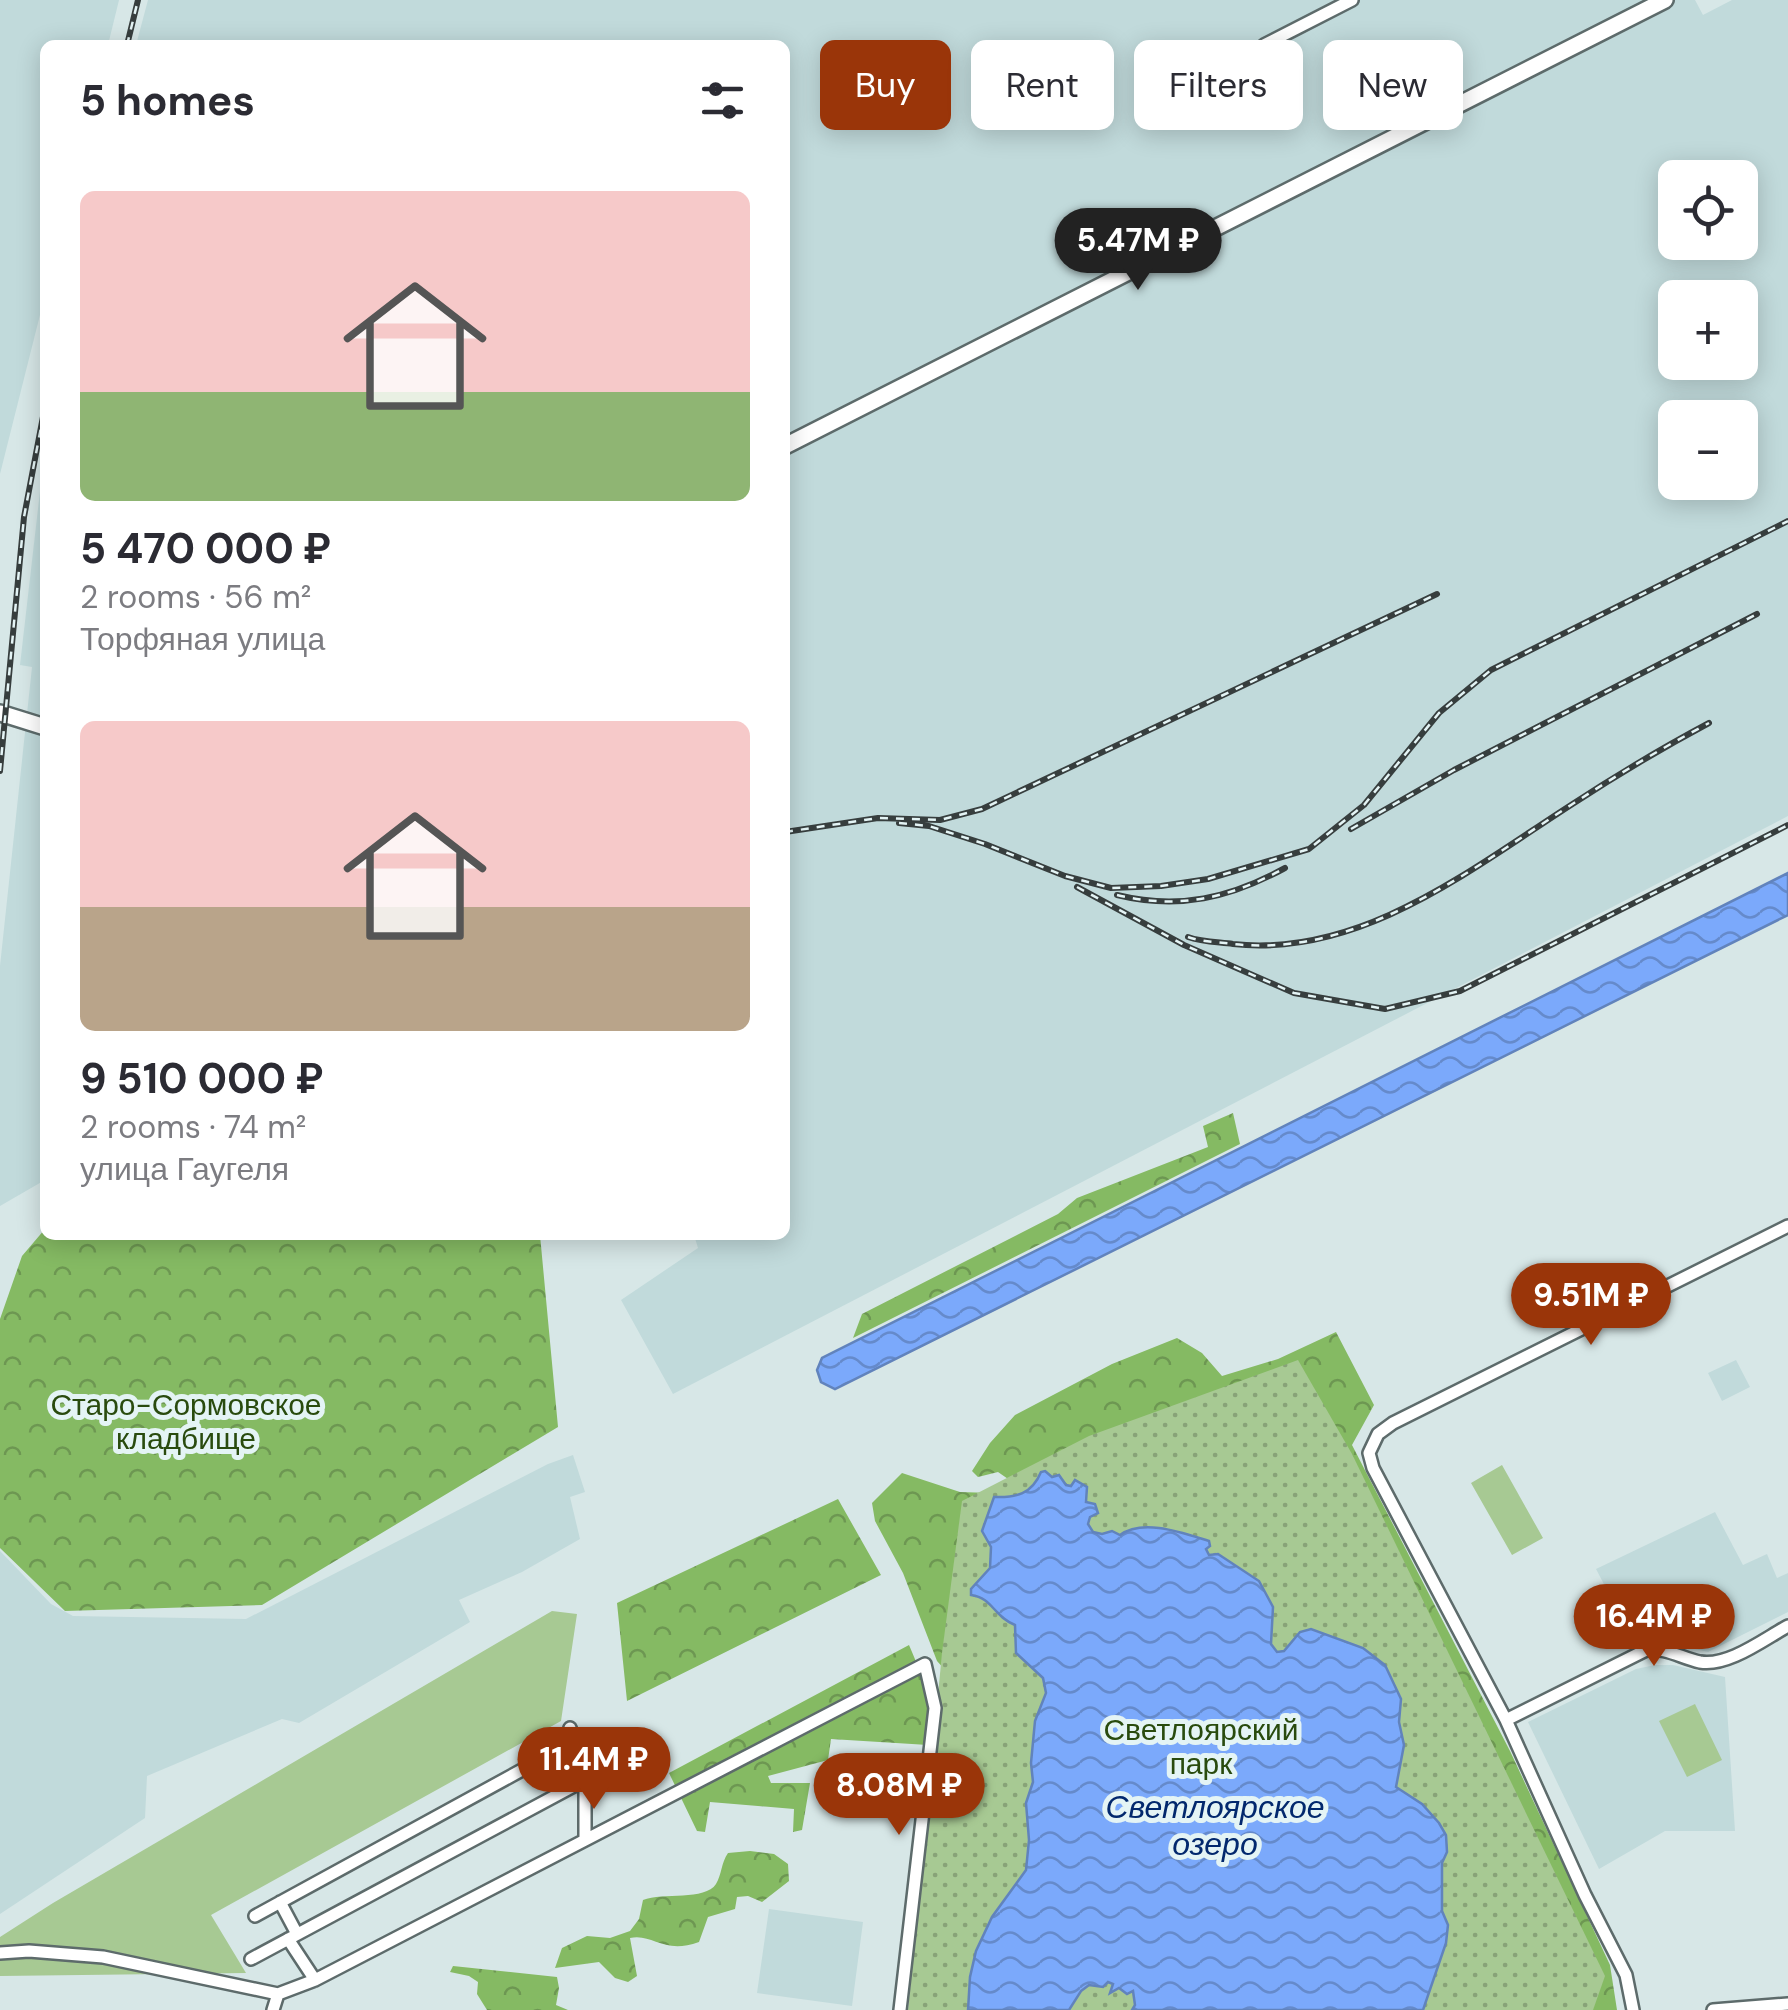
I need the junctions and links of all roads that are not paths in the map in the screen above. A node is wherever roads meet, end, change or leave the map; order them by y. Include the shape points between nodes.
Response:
1 (1352, 0) edge
2 (1666, 0) edge
3 (1275, 40) edge
4 (790, 443) edge
5 (0, 713) edge
6 (40, 725) edge
7 (1788, 1226) edge
8 (1788, 1626) edge
9 (1506, 1720) junction
10 (585, 1780) junction
11 (585, 1840) junction
12 (280, 1902) junction
13 (254, 1916) dead end
14 (292, 1936) junction
15 (0, 1953) edge
16 (251, 1959) dead end
17 (314, 1980) junction
18 (278, 1994) junction
19 (1788, 2004) edge
20 (272, 2010) edge
21 (900, 2010) edge
22 (1634, 2010) edge
23 (1714, 2010) edge

1 - 3 street
2 - 4 street
5 - 6 street
7 - 9 street via 1394,1423 1371,1444 1373,1468
8 - 9 street via 1717,1663 1646,1650
9 - 22 street via 1626,1975
10 - 11 street
10 - 12 street via 572,1734
10 - 14 street
11 - 17 street
11 - 21 street via 925,1664 934,1708
12 - 13 street
12 - 14 street
14 - 16 street
14 - 17 street
15 - 18 street via 104,1957
17 - 18 street
18 - 20 street
19 - 23 street

